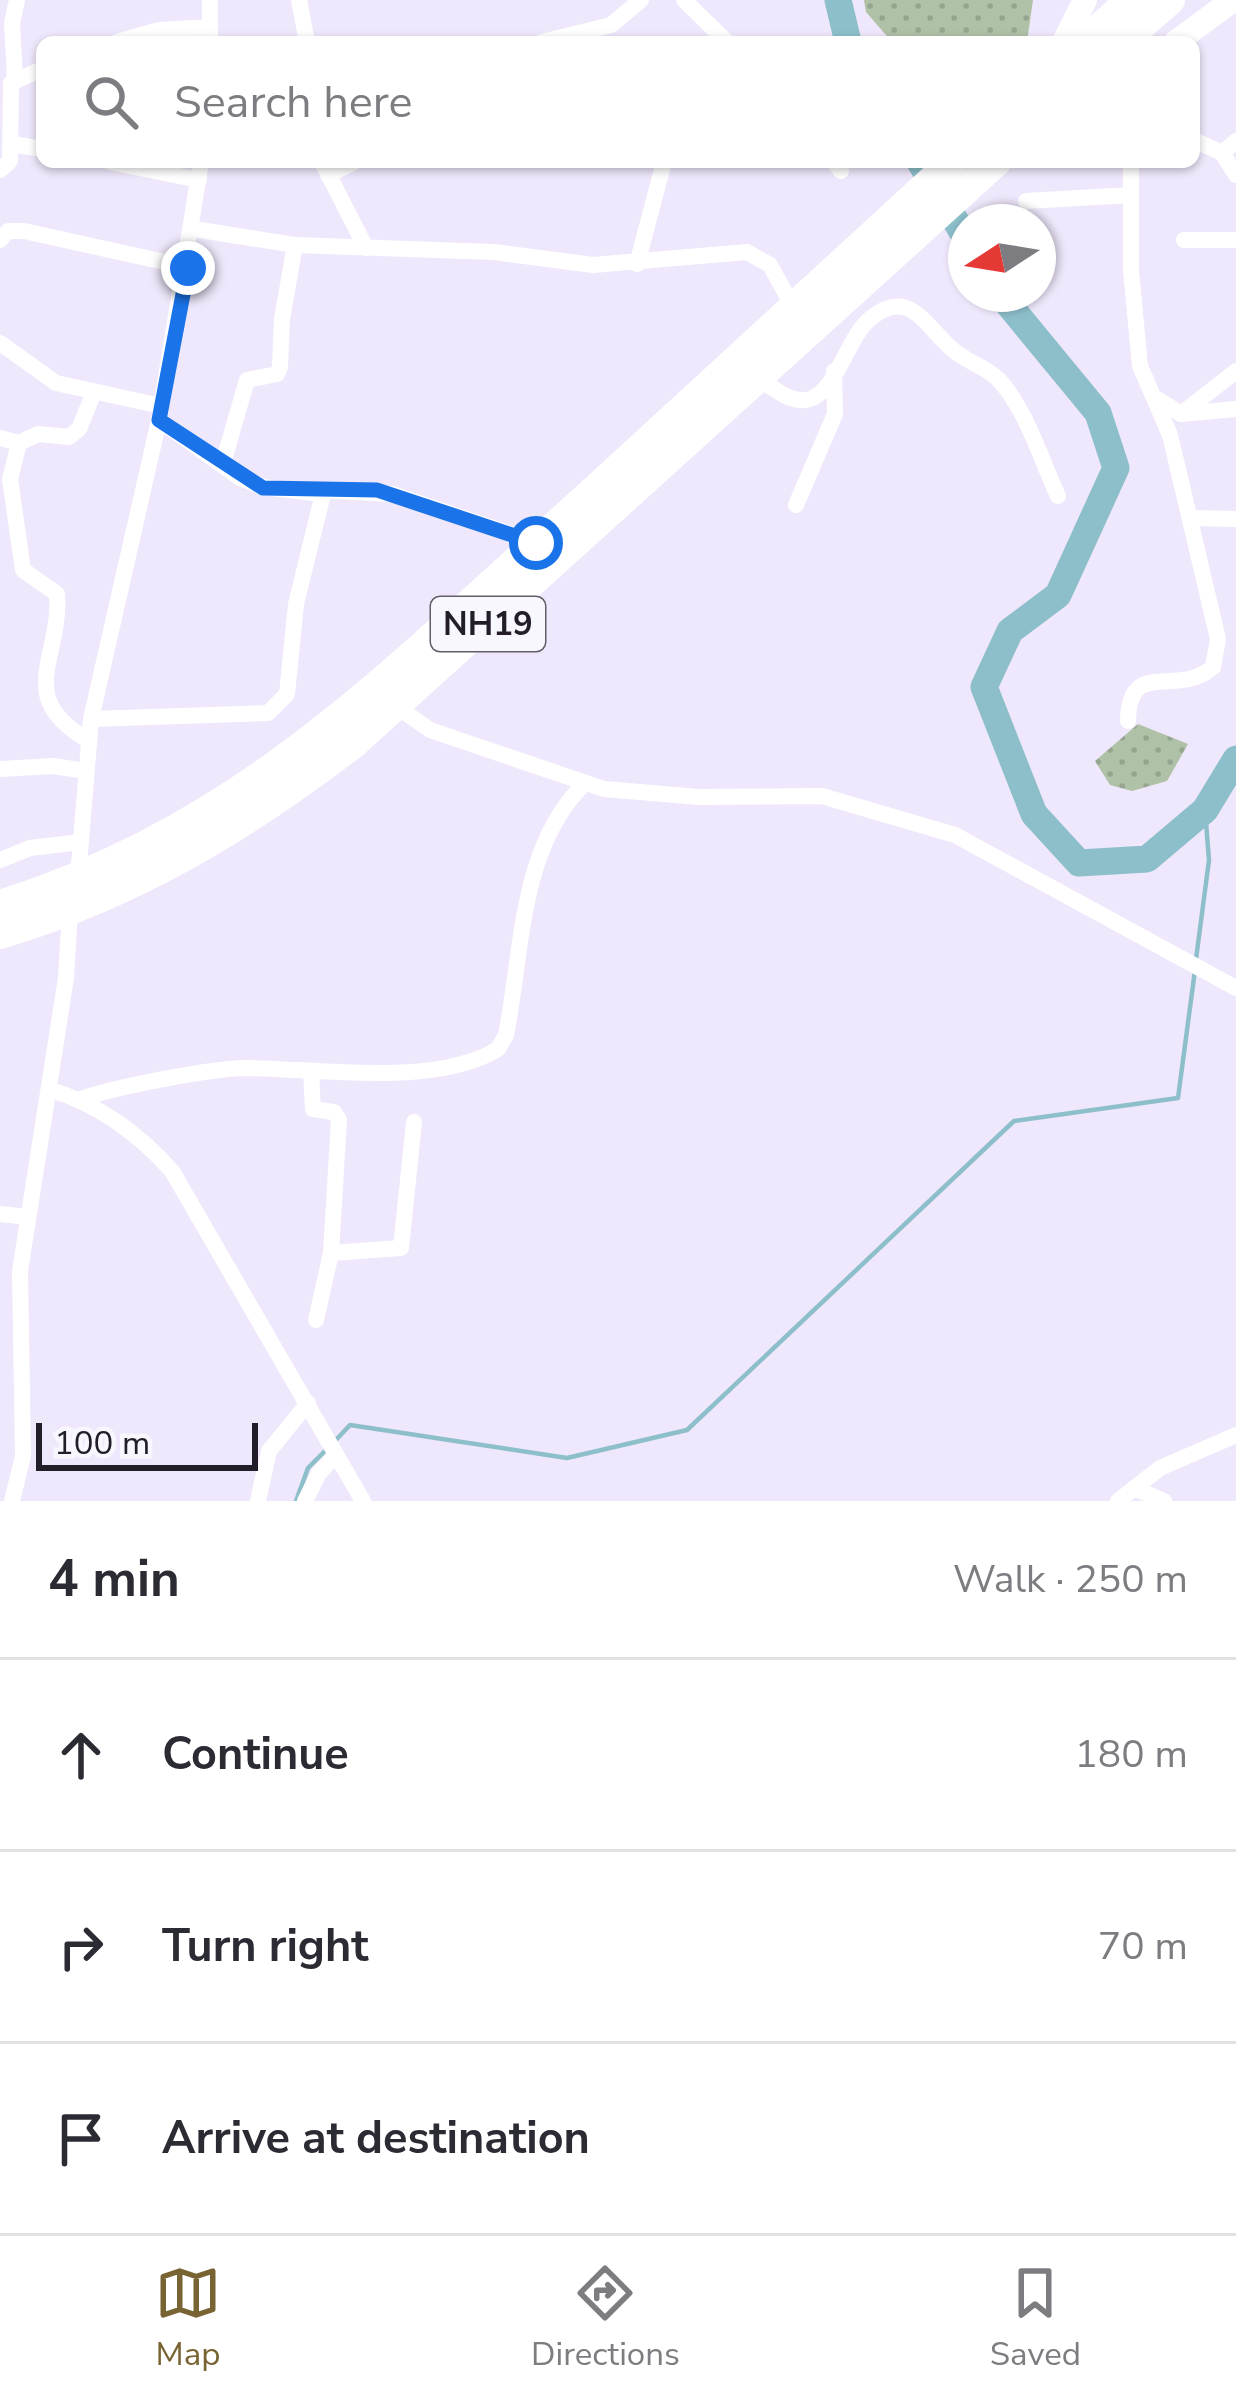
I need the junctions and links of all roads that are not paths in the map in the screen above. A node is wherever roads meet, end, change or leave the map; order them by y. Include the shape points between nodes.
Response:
1 (17, 0) edge
2 (210, 0) edge
3 (299, 0) edge
4 (641, 0) edge
5 (684, 0) edge
6 (1084, 0) edge
7 (1131, 0) edge
8 (1170, 0) edge
9 (1229, 8) edge
10 (210, 34) edge
11 (138, 36) edge
12 (306, 36) edge
13 (566, 36) edge
14 (721, 36) edge
15 (1067, 36) edge
16 (1091, 36) edge
17 (1129, 36) edge
18 (1185, 36) edge
19 (8, 81) edge
20 (12, 144) junction
21 (1229, 147) edge
22 (36, 148) edge
23 (170, 168) edge
24 (662, 168) edge
25 (948, 168) edge
26 (987, 168) edge
27 (1132, 168) edge
28 (325, 169) edge
29 (0, 170) edge
30 (200, 171) edge
31 (1236, 176) edge
32 (1131, 195) junction
33 (1025, 201) dead end
34 (910, 221) junction
35 (194, 229) junction
36 (3, 233) edge
37 (1184, 239) dead end
38 (1236, 240) edge
39 (295, 244) junction
40 (366, 248) junction
41 (637, 264) junction
42 (188, 268) junction
43 (793, 308) junction
44 (0, 343) edge
45 (834, 371) junction
46 (1236, 371) edge
47 (760, 379) junction
48 (94, 392) junction
49 (1157, 400) junction
50 (1236, 409) edge
51 (160, 413) junction
52 (1181, 414) junction
53 (0, 438) edge
54 (19, 443) junction
55 (223, 464) junction
56 (318, 490) junction
57 (1058, 496) dead end
58 (796, 505) dead end
59 (1190, 518) junction
60 (1236, 519) edge
61 (536, 543) junction
62 (1227, 637) edge
63 (396, 706) junction
64 (91, 718) junction
65 (1128, 721) dead end
66 (88, 740) junction
67 (0, 769) edge
68 (86, 772) junction
69 (585, 782) junction
70 (81, 842) junction
71 (0, 860) edge
72 (78, 877) junction
73 (0, 905) edge
74 (70, 910) junction
75 (0, 934) edge
76 (1236, 988) edge
77 (311, 1071) junction
78 (49, 1088) junction
79 (81, 1099) junction
80 (414, 1122) dead end
81 (0, 1214) edge
82 (28, 1217) junction
83 (331, 1252) junction
84 (316, 1320) dead end
85 (0, 1382) edge
86 (22, 1386) junction
87 (308, 1402) junction
88 (1236, 1435) edge
89 (334, 1452) junction
90 (1134, 1488) junction
91 (12, 1501) edge
92 (258, 1501) edge
93 (305, 1501) edge
94 (362, 1501) edge
95 (1118, 1501) edge
96 (1164, 1501) edge

1 - 19 street
2 - 10 street
3 - 12 street
4 - 13 street via 611,25
5 - 14 street
6 - 15 street
7 - 16 highway
8 - 17 highway
9 - 18 street
10 - 11 street
19 - 20 street
20 - 22 street
20 - 29 street
21 - 31 street
23 - 30 street
24 - 41 street
25 - 34 highway, NH19
26 - 34 highway, NH19
27 - 32 street
28 - 40 street
30 - 35 street
32 - 33 street
32 - 49 street via 1136,339 1144,382
34 - 43 highway, NH19
34 - 47 highway, NH19
35 - 39 street
35 - 42 street
36 - 42 street
37 - 38 street
39 - 40 street
39 - 55 street via 280,368 248,380
40 - 41 street
41 - 43 street via 761,255
42 - 51 street
43 - 61 highway, NH19
44 - 48 street via 42,377
45 - 47 street via 821,392 798,400
45 - 57 street via 875,314 914,308 949,347 997,377
45 - 58 street via 835,414
46 - 52 street
47 - 63 highway, NH19
48 - 51 street
48 - 54 street via 69,437 38,434
49 - 52 street
49 - 59 street
50 - 52 street
51 - 55 street
51 - 64 street
53 - 54 street
54 - 66 street via 10,479 20,559 58,602 47,704
55 - 56 street via 263,488
56 - 61 street via 393,494
56 - 64 street via 324,498 296,604 294,664 277,709
59 - 60 street
59 - 62 street
61 - 72 highway, NH19 via 346,715 240,793
62 - 65 street via 1200,679 1164,679 1132,693
63 - 69 street via 430,730
63 - 74 highway, NH19 via 241,826
64 - 66 street
66 - 68 street
67 - 68 street
68 - 70 street
69 - 76 street via 650,795 822,796 955,835
69 - 77 street via 564,803 538,858 498,1048 447,1067
70 - 71 street
70 - 72 street
72 - 73 highway, NH19
74 - 75 highway, NH19
74 - 78 street
77 - 79 street via 239,1068
77 - 83 street via 314,1109 339,1120
78 - 79 street
78 - 82 street
79 - 87 street via 127,1128 172,1172
80 - 83 street via 400,1248
81 - 82 street
82 - 86 street via 20,1271
83 - 84 street
85 - 86 street
86 - 91 street via 23,1456
87 - 89 street
87 - 92 street via 269,1451
88 - 90 street
89 - 93 street
89 - 94 street
90 - 95 street
90 - 96 street

